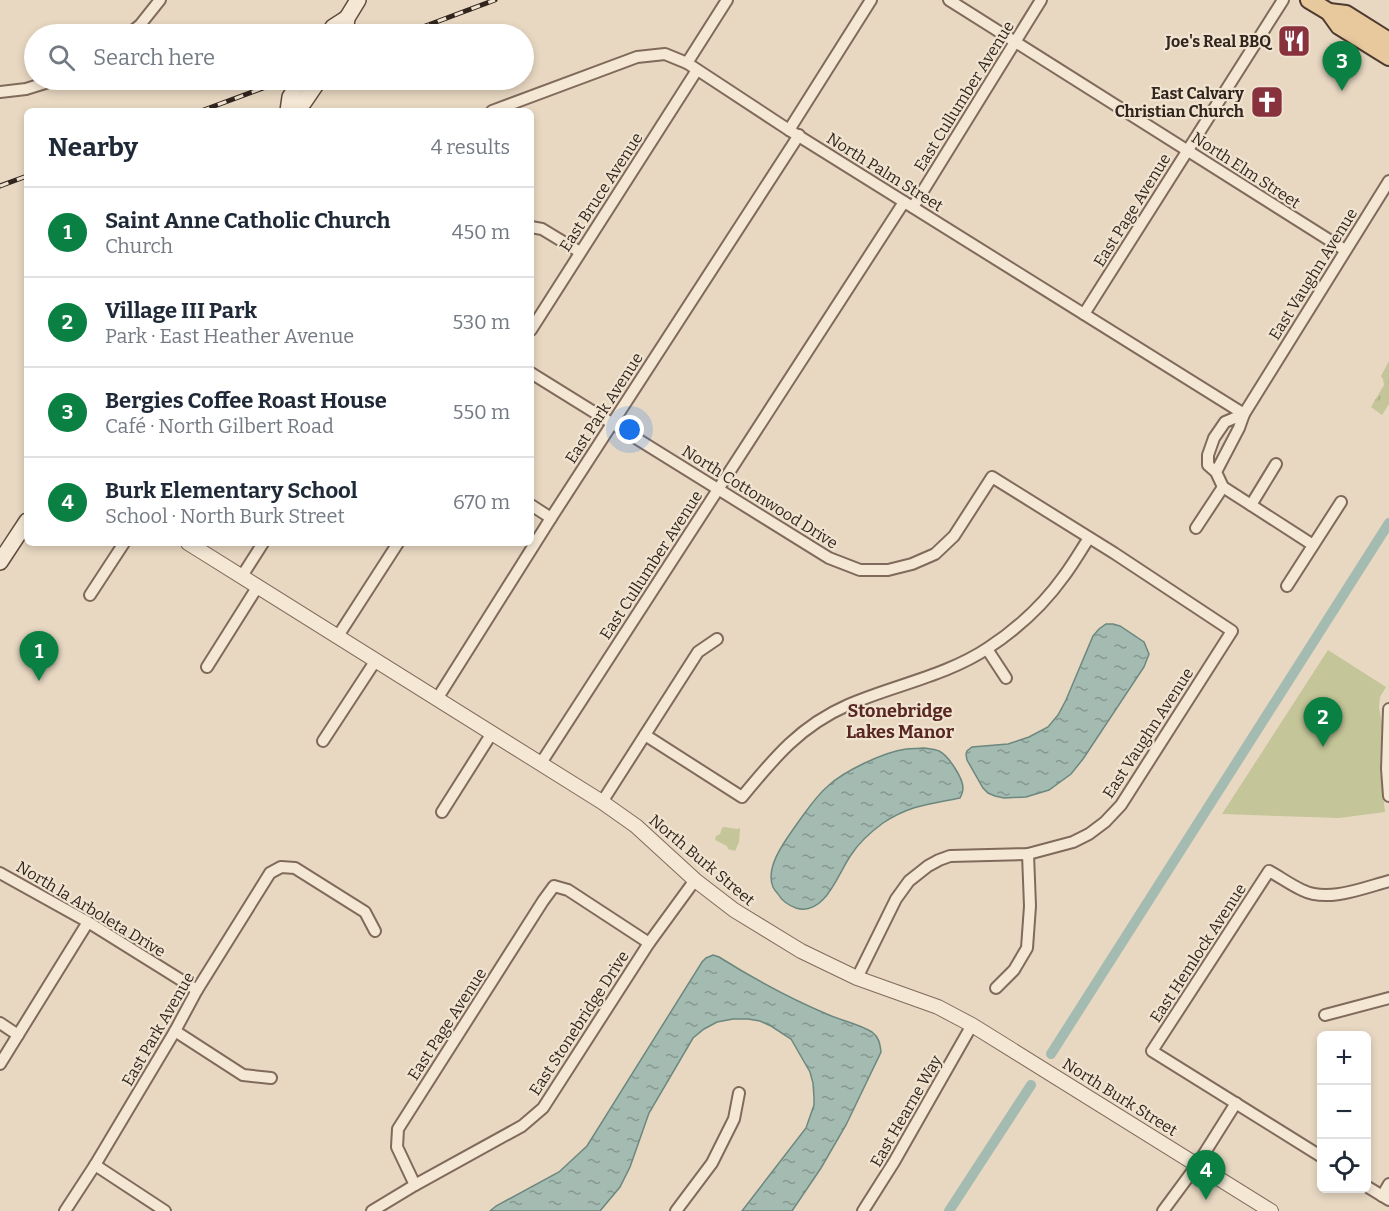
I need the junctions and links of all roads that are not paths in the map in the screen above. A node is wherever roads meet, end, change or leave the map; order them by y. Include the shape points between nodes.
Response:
1 (160, 0) edge
2 (358, 0) edge
3 (727, 0) edge
4 (871, 0) edge
5 (950, 0) edge
6 (1041, 0) edge
7 (1283, 0) edge
8 (1309, 0) edge
9 (1329, 12) junction
10 (347, 18) junction
11 (141, 24) edge
12 (338, 24) edge
13 (346, 24) edge
14 (1015, 41) junction
15 (1389, 41) edge
16 (1389, 57) edge
17 (687, 63) junction
18 (697, 70) junction
19 (24, 89) edge
20 (295, 90) edge
21 (312, 90) edge
22 (0, 92) edge
23 (288, 108) edge
24 (296, 108) edge
25 (500, 108) edge
26 (794, 133) junction
27 (1188, 151) junction
28 (1387, 187) edge
29 (908, 204) junction
30 (534, 228) edge
31 (1345, 250) junction
32 (580, 252) junction
33 (1084, 314) junction
34 (534, 325) edge
35 (534, 376) edge
36 (1244, 414) junction
37 (612, 423) junction
38 (1276, 464) dead end
39 (1216, 472) junction
40 (1223, 487) junction
41 (718, 489) junction
42 (1341, 502) dead end
43 (1251, 505) junction
44 (534, 507) edge
45 (551, 518) junction
46 (24, 525) edge
47 (1196, 528) dead end
48 (1089, 537) junction
49 (534, 545) edge
50 (1313, 545) junction
51 (122, 546) edge
52 (193, 546) edge
53 (261, 546) edge
54 (396, 546) edge
55 (533, 546) edge
56 (0, 562) edge
57 (242, 576) junction
58 (258, 586) junction
59 (1287, 586) dead end
60 (90, 595) dead end
61 (1232, 631) joint
62 (338, 636) junction
63 (717, 639) dead end
64 (987, 649) junction
65 (376, 660) junction
66 (207, 667) dead end
67 (1006, 678) dead end
68 (437, 699) junction
69 (1389, 709) edge
70 (492, 733) junction
71 (645, 735) junction
72 (323, 741) dead end
73 (541, 763) junction
74 (1389, 796) edge
75 (602, 802) junction
76 (442, 812) dead end
77 (1028, 854) junction
78 (0, 873) edge
79 (695, 880) junction
80 (1389, 881) edge
81 (88, 922) junction
82 (375, 931) dead end
83 (649, 943) junction
84 (857, 978) junction
85 (996, 988) dead end
86 (196, 990) junction
87 (1389, 998) edge
88 (1325, 1015) dead end
89 (0, 1023) edge
90 (972, 1025) junction
91 (175, 1031) junction
92 (18, 1035) junction
93 (2, 1056) edge
94 (270, 1078) dead end
95 (739, 1093) dead end
96 (1236, 1103) junction
97 (1317, 1154) edge
98 (95, 1165) junction
99 (1197, 1165) junction
100 (1389, 1184) edge
101 (416, 1185) junction
102 (1371, 1189) edge
103 (1385, 1198) edge
104 (65, 1211) edge
105 (165, 1211) edge
106 (372, 1211) edge
107 (676, 1211) edge
108 (863, 1211) edge
109 (1163, 1211) edge
110 (1271, 1211) edge

1 - 11 street
2 - 10 main road
3 - 17 street
4 - 26 street, East Park Avenue
5 - 14 street, North Elm Street
6 - 14 street, East Cullumber Avenue
7 - 27 street, East Page Avenue
8 - 9 main road
9 - 15 main road via 1346,14
9 - 16 main road via 1339,26
10 - 12 main road
10 - 13 main road
14 - 27 street, North Elm Street
14 - 29 street, East Cullumber Avenue
17 - 18 street, North Palm Street
17 - 25 street, North Palm Street via 665,54 637,57
18 - 26 street, North Palm Street
18 - 32 street, East Bruce Avenue
19 - 22 street
20 - 23 main road
21 - 24 main road
26 - 29 street, North Palm Street
26 - 37 street, East Park Avenue
27 - 31 street, North Elm Street
27 - 33 street, East Page Avenue
28 - 31 street, East Vaughn Avenue
29 - 33 street, North Palm Street
29 - 41 street, East Cullumber Avenue
30 - 32 street
31 - 36 street, East Vaughn Avenue
32 - 34 street, East Bruce Avenue
33 - 36 street, North Palm Street
35 - 37 street, North Cottonwood Drive
36 - 39 street, East Vaughn Avenue
36 - 39 street via 1225,422 1214,438 1208,465
37 - 41 street, North Cottonwood Drive
37 - 45 street, East Park Avenue
38 - 43 street
39 - 40 street
40 - 43 street
40 - 47 street
41 - 48 street, North Cottonwood Drive via 829,558 860,570 888,570 935,554 954,536 992,477
41 - 73 street, East Cullumber Avenue
42 - 50 street
43 - 50 street
44 - 45 street
45 - 49 street, East Park Avenue
46 - 56 main road
48 - 61 street, North Cottonwood Drive
48 - 64 street via 1046,598
50 - 59 street
51 - 60 street
52 - 57 street, North Burk Street
53 - 57 street
54 - 62 street
55 - 68 street, East Park Avenue
57 - 58 street, North Burk Street
58 - 62 street, North Burk Street
58 - 66 street
61 - 77 street, East Vaughn Avenue via 1121,805 1089,834
62 - 65 street, North Burk Street
63 - 71 street via 698,652
64 - 67 street
64 - 71 street via 963,662 847,705 812,725 786,746 742,797
65 - 68 street, North Burk Street
65 - 72 street
68 - 70 street, North Burk Street
69 - 74 street
70 - 73 street, North Burk Street
70 - 76 street
71 - 75 street
73 - 75 street, North Burk Street
75 - 79 street, North Burk Street via 636,826
77 - 84 street, East Vaughn Avenue via 950,856 928,866 909,881 896,899
77 - 85 street via 1027,948 1014,970
78 - 81 street, North la Arboleta Drive
79 - 83 street, East Stonebridge Drive
79 - 84 street, North Burk Street via 734,910 801,951
80 - 96 street, East Hemlock Avenue via 1344,894 1324,895 1304,891 1269,871 1152,1051
81 - 86 street, North la Arboleta Drive
81 - 92 street
82 - 86 street, East Park Avenue via 365,912 295,868 281,867 270,873
83 - 101 street, East Stonebridge Drive via 543,1108 522,1126
83 - 101 street, East Page Avenue via 568,890 554,886 398,1129 397,1148
84 - 90 street, North Burk Street via 938,1007
86 - 91 street, East Park Avenue
87 - 88 street
89 - 92 street
90 - 99 street, North Burk Street
90 - 108 street, East Hearne Way
91 - 94 street via 243,1075
91 - 98 street, East Park Avenue
92 - 93 street
95 - 107 street via 734,1119 712,1163
96 - 97 street
96 - 99 street
98 - 104 street, East Park Avenue
98 - 105 street
99 - 109 street
99 - 110 street, North Burk Street
100 - 103 street
101 - 106 street, East Stonebridge Drive
102 - 103 street

